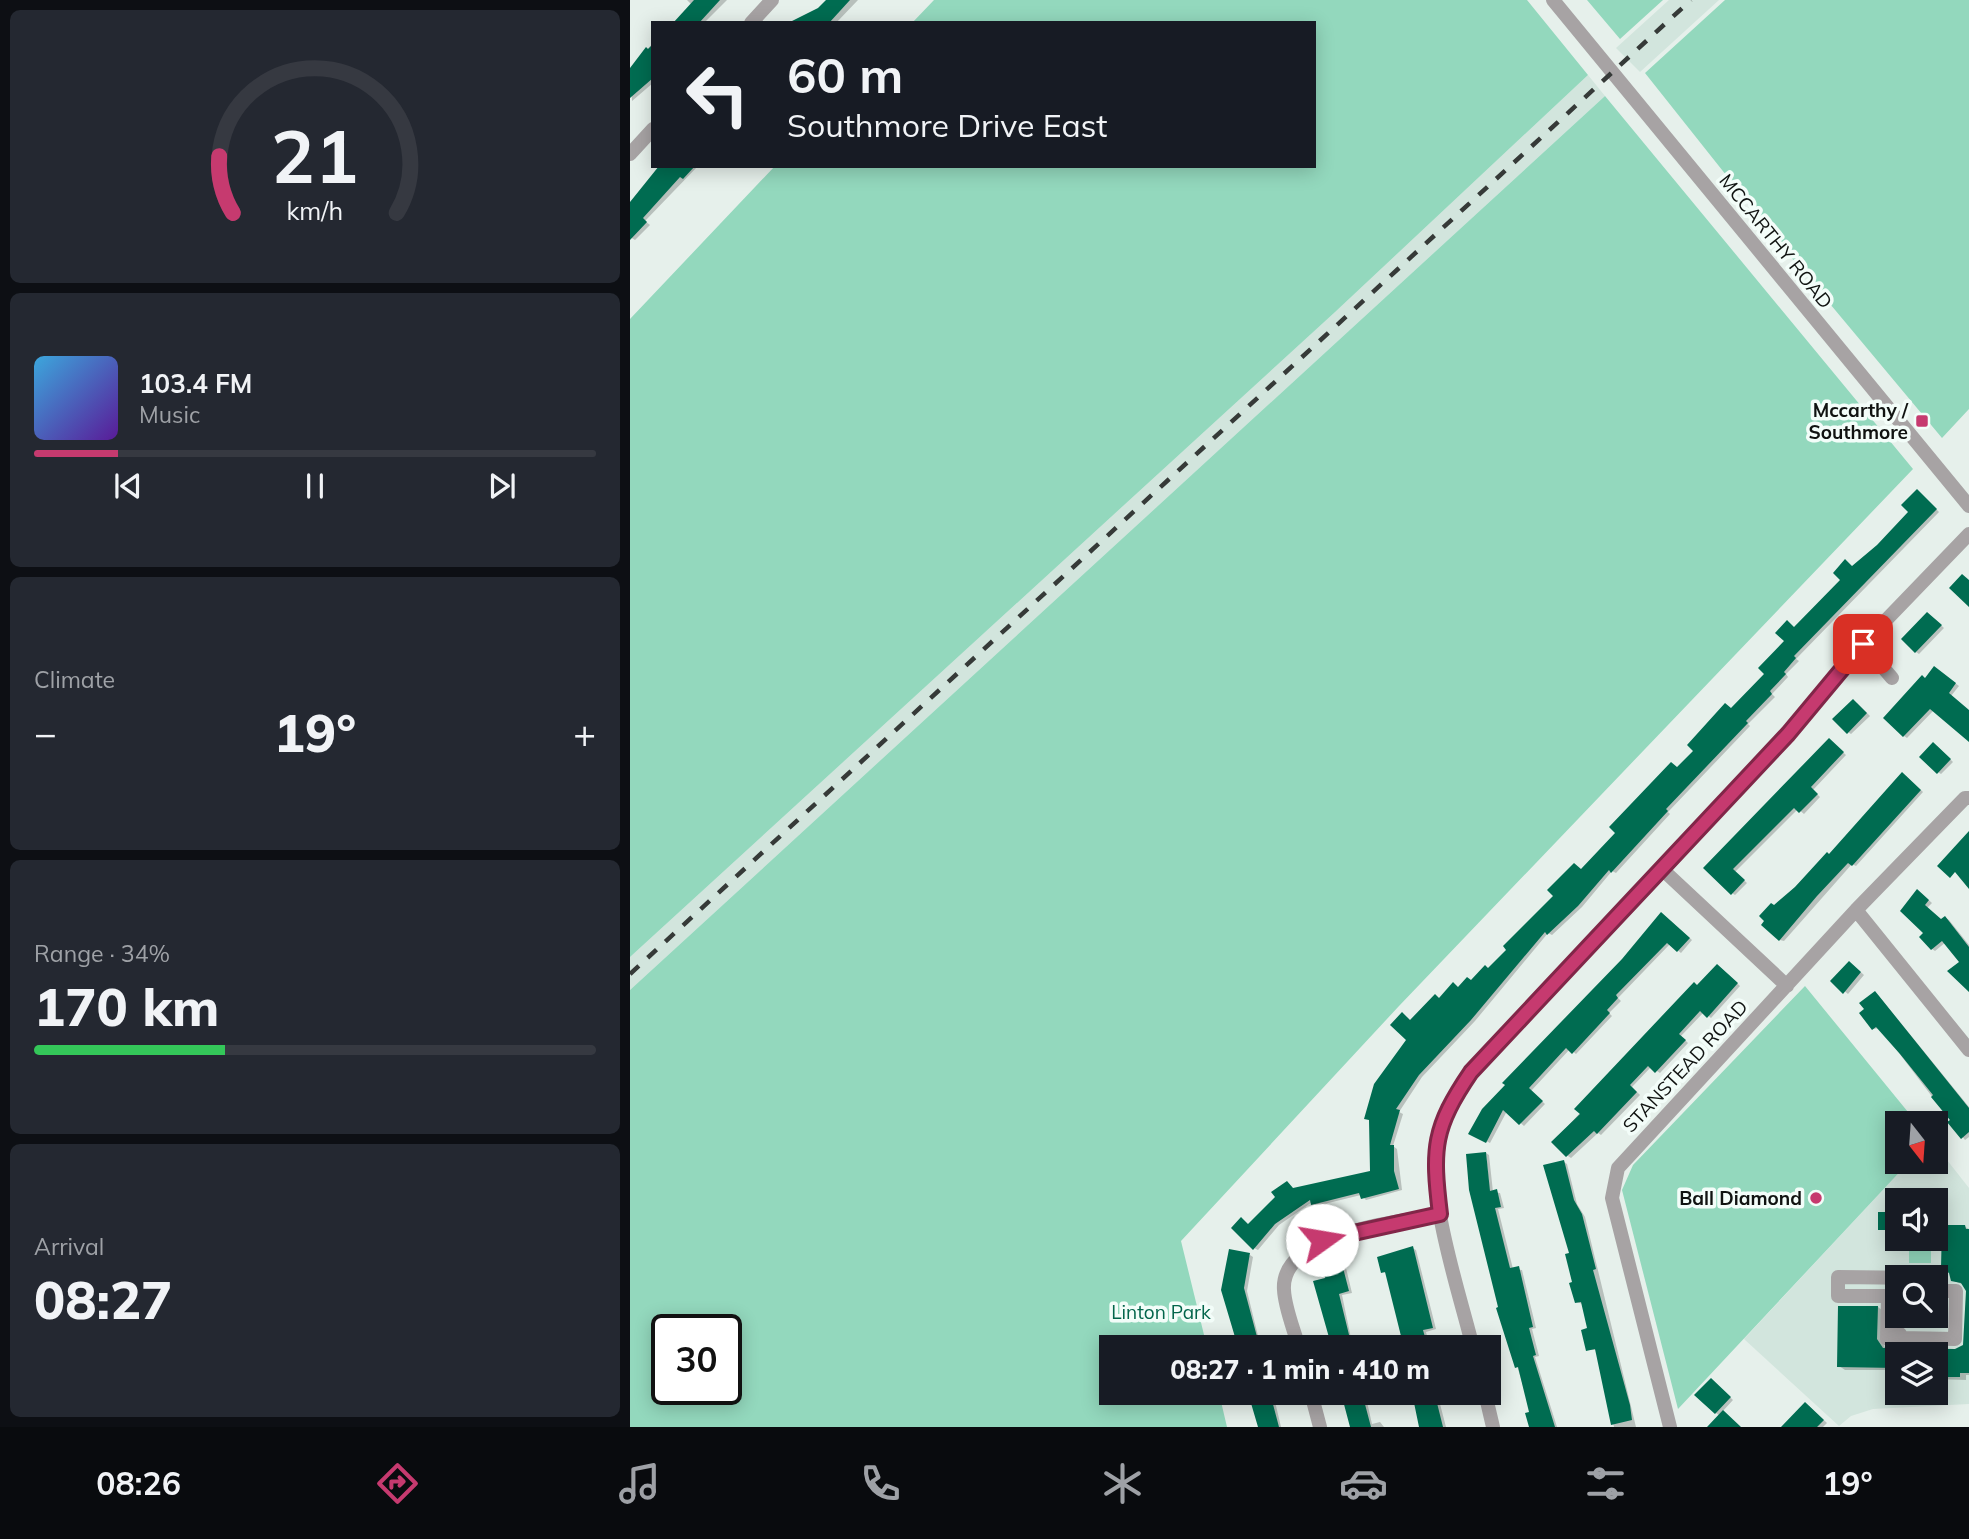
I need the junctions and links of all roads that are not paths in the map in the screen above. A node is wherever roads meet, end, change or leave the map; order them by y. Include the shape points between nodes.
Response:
1 (772, 0) edge
2 (1553, 0) edge
3 (753, 21) edge
4 (651, 131) edge
5 (630, 154) edge
6 (1969, 506) edge
7 (1969, 534) edge
8 (1863, 644) junction
9 (1892, 678) dead end
10 (1967, 798) edge
11 (1663, 870) junction
12 (1856, 911) junction
13 (1787, 986) junction
14 (1969, 1050) edge
15 (1440, 1214) junction
16 (1885, 1278) edge
17 (1948, 1291) edge
18 (1885, 1296) edge
19 (1887, 1328) edge
20 (1296, 1335) edge
21 (1471, 1335) edge
22 (1314, 1405) edge
23 (1488, 1405) edge
24 (1320, 1427) edge
25 (1493, 1427) edge
26 (1670, 1427) edge

1 - 3 street
2 - 6 street, MCCARTHY ROAD
4 - 5 street
7 - 8 street
8 - 9 street
8 - 11 street
10 - 12 street, STANSTEAD ROAD
11 - 13 street
11 - 15 street via 1471,1072 1440,1130 1434,1163
12 - 13 street, STANSTEAD ROAD
12 - 14 street
13 - 26 street, STANSTEAD ROAD via 1618,1168 1612,1198
15 - 20 street via 1322,1240 1295,1259 1284,1288
15 - 21 street
16 - 18 street via 1838,1277 1838,1296
17 - 19 street via 1956,1291 1955,1339 1899,1338 1900,1334 1887,1339
22 - 24 street
23 - 25 street

